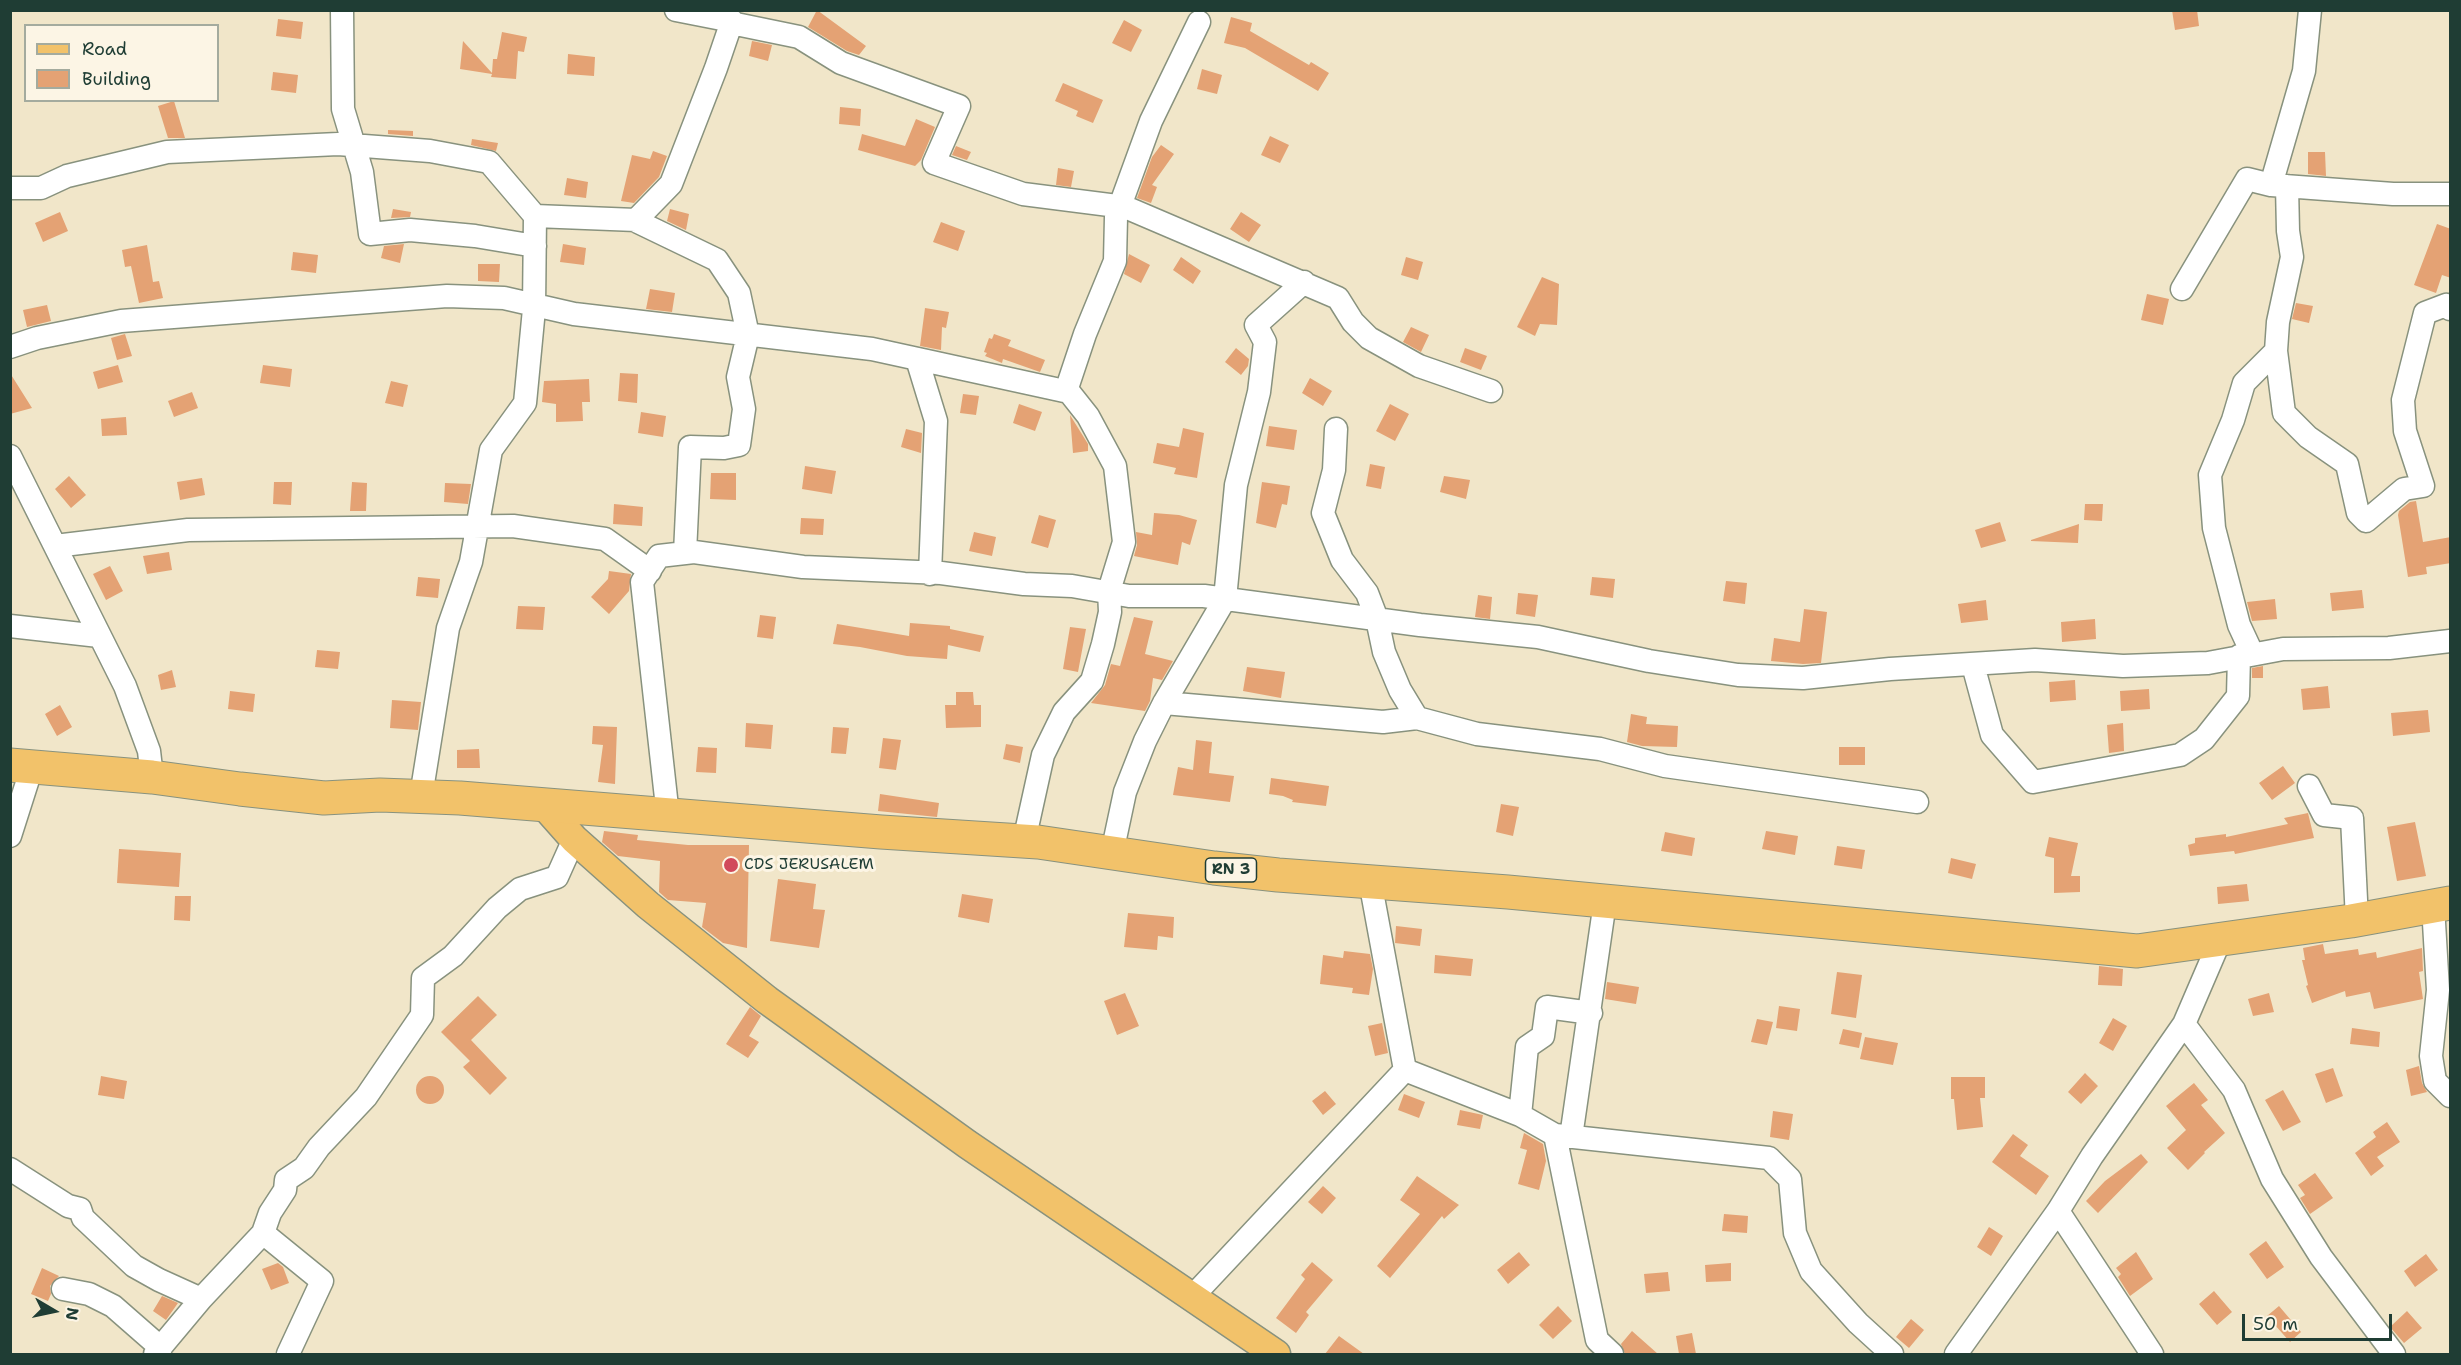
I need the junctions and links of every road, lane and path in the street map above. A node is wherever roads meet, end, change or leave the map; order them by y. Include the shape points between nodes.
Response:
1 (342, 10) edge
2 (676, 10) edge
3 (2310, 10) edge
4 (1198, 22) dead end
5 (731, 23) junction
6 (354, 145) junction
7 (2279, 185) junction
8 (10, 188) edge
9 (2451, 194) edge
10 (1120, 207) junction
11 (536, 216) junction
12 (634, 220) junction
13 (535, 246) junction
14 (1304, 282) junction
15 (2182, 289) dead end
16 (534, 305) junction
17 (2451, 309) edge
18 (748, 335) junction
19 (10, 347) edge
20 (2276, 351) junction
21 (916, 359) junction
22 (1066, 391) junction
23 (1491, 391) dead end
24 (1335, 429) dead end
25 (10, 456) edge
26 (478, 526) junction
27 (55, 546) junction
28 (685, 553) junction
29 (650, 572) junction
30 (930, 574) junction
31 (1109, 591) junction
32 (1225, 599) junction
33 (1377, 619) junction
34 (10, 626) edge
35 (99, 636) junction
36 (2451, 641) edge
37 (2246, 654) junction
38 (1972, 664) junction
39 (1164, 703) junction
40 (1418, 718) junction
41 (21, 766) edge
42 (152, 777) junction
43 (2309, 786) dead end
44 (421, 796) junction
45 (1917, 802) dead end
46 (543, 804) junction
47 (668, 816) junction
48 (10, 836) edge
49 (574, 839) junction
50 (1024, 841) junction
51 (1112, 853) junction
52 (1371, 881) junction
53 (1605, 902) junction
54 (2442, 904) edge
55 (2357, 920) junction
56 (2221, 938) junction
57 (1591, 1013) junction
58 (2184, 1024) junction
59 (1405, 1070) junction
60 (2451, 1096) edge
61 (1520, 1115) junction
62 (1563, 1136) junction
63 (10, 1169) edge
64 (2058, 1211) junction
65 (263, 1233) junction
66 (63, 1289) dead end
67 (1192, 1297) junction
68 (201, 1299) junction
69 (158, 1351) edge
70 (288, 1354) edge
71 (1276, 1354) edge
72 (1612, 1354) edge
73 (1892, 1354) edge
74 (1956, 1354) edge
75 (2152, 1354) edge
76 (2394, 1354) edge

1 - 6 street via 343,109
2 - 5 street
3 - 7 street via 2304,71
4 - 10 street via 1151,121
5 - 10 street via 799,37 841,63 959,106 934,163 1023,194
5 - 12 street via 671,184
6 - 8 street via 167,152 67,176 41,188
6 - 11 street via 430,151 489,162
6 - 13 street via 362,172 370,234 410,230
7 - 9 street via 2393,194
7 - 15 street via 2247,179
7 - 20 street via 2292,257
10 - 14 street
10 - 22 street via 1116,217 1115,261
11 - 12 street
11 - 13 street
12 - 18 street via 717,260 739,293
13 - 16 street
14 - 23 street via 1338,298 1369,338 1419,366
14 - 32 street via 1256,325 1265,342 1259,392 1236,485
16 - 18 street via 574,314
16 - 19 street via 504,298 447,296 121,321
16 - 26 street via 525,403 491,450
17 - 20 street via 2446,304 2425,313 2403,400 2405,431 2423,486 2404,489 2366,521 2358,513 2347,464 2308,437 2284,413
18 - 21 street
18 - 28 street via 738,377 744,409 739,445 690,447
20 - 37 street via 2244,383 2210,475 2214,528
21 - 22 street
21 - 30 street via 936,421
22 - 31 street via 1088,416 1115,466 1124,542
24 - 33 street via 1334,470 1323,513 1342,560 1367,593
25 - 27 street
26 - 27 street via 188,530
26 - 29 street via 513,526 605,539
26 - 44 street via 471,562 448,628
27 - 35 street
28 - 29 street via 659,556
28 - 30 street via 803,567
29 - 47 street via 642,582
30 - 31 street
31 - 32 street via 1129,596
31 - 50 street via 1110,612 1092,681 1064,712 1043,755
32 - 33 street
32 - 39 street
33 - 38 street via 1538,637 1738,675 1803,678
33 - 40 street via 1384,652 1400,690
34 - 35 street
35 - 42 street via 125,687 149,752
36 - 37 street via 2389,648 2283,649
37 - 38 street via 2208,663 2122,666 2036,660
37 - 38 street via 2238,696 2204,739 2180,755 2033,782 1992,735
39 - 40 street via 1383,722
39 - 51 street via 1125,792
40 - 45 street via 1477,734 1600,749 1665,766
41 - 42 highway, RN 3
41 - 48 street
42 - 44 highway, RN 3 via 324,798
43 - 55 street via 2324,815 2352,818
44 - 46 highway, RN 3
46 - 47 highway, RN 3
46 - 49 main road
47 - 50 highway, RN 3
49 - 65 street via 556,877 520,889 453,956 423,978 422,1015 366,1097 304,1168 286,1180 285,1190
49 - 67 main road via 648,905 767,1000 967,1144
50 - 51 highway, RN 3
51 - 52 highway, RN 3 via 1246,871
52 - 53 highway, RN 3
52 - 59 street
53 - 56 highway, RN 3 via 2137,951
53 - 57 street
54 - 55 highway, RN 3
54 - 60 street via 2431,1056 2435,1081
55 - 56 highway, RN 3
56 - 58 street
57 - 61 street via 1547,1007 1543,1036 1527,1047
57 - 62 street
58 - 64 street
58 - 76 street via 2234,1090 2284,1199 2321,1257
59 - 61 street
59 - 67 street
61 - 62 street
62 - 72 street via 1597,1340
62 - 73 street via 1769,1158 1790,1179 1795,1233 1811,1271
63 - 68 street via 68,1206 80,1209 95,1231 134,1266
64 - 74 street
64 - 75 street
65 - 68 street
65 - 70 street via 322,1281
66 - 69 street via 89,1294 113,1306
67 - 71 main road
68 - 69 street

